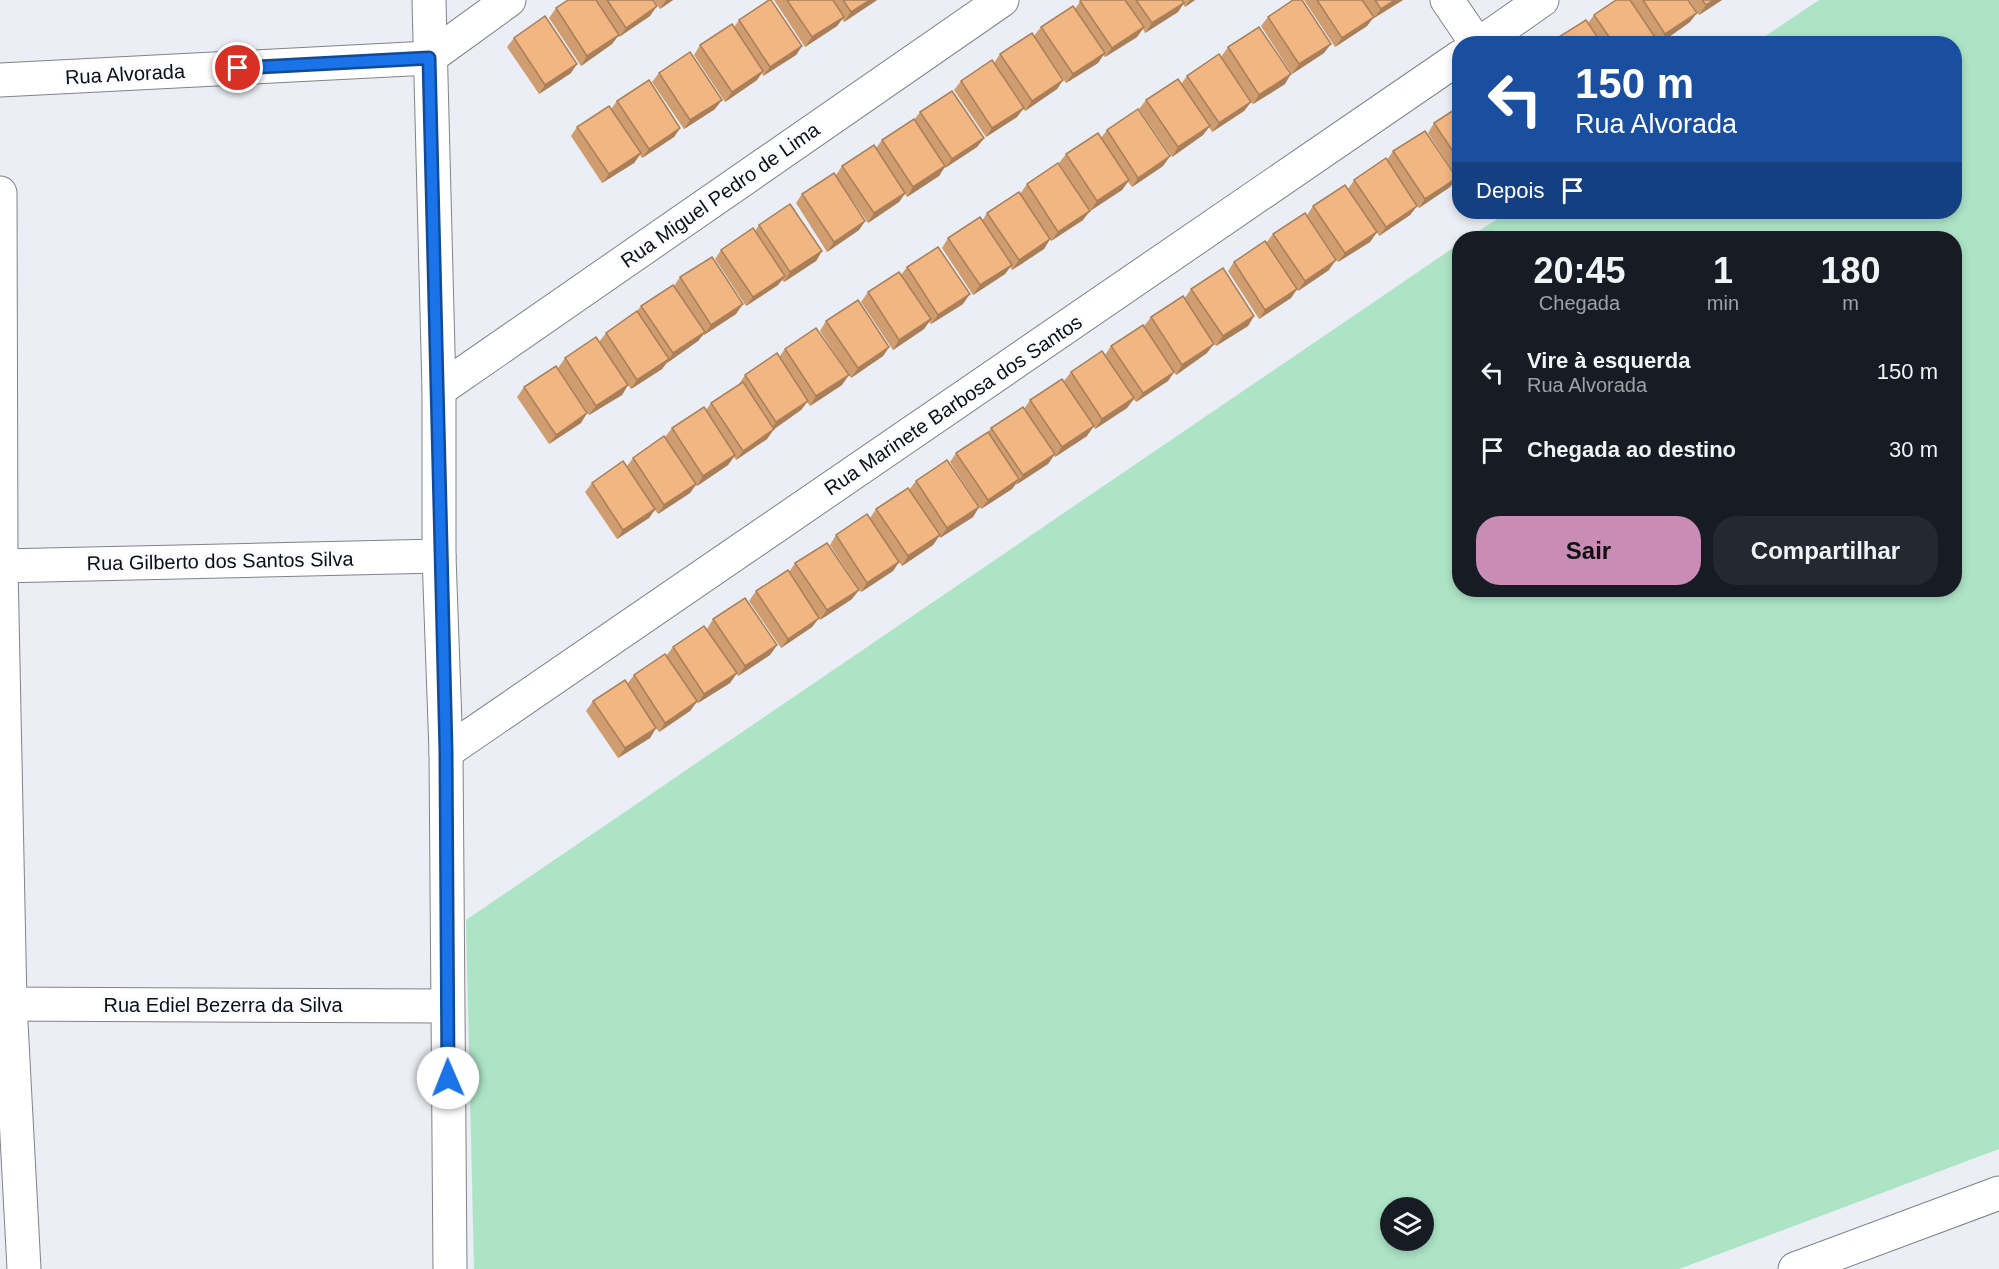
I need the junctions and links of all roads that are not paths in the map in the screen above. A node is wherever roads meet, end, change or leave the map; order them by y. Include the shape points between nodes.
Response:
1 (429, 0) edge
2 (509, 0) edge
3 (1002, 0) edge
4 (1447, 0) edge
5 (1542, 0) edge
6 (1472, 36) edge
7 (1490, 36) edge
8 (429, 58) junction
9 (1452, 62) edge
10 (0, 80) edge
11 (0, 193) edge
12 (439, 390) junction
13 (439, 556) junction
14 (0, 566) edge
15 (446, 752) junction
16 (5, 1004) edge
17 (447, 1006) junction
18 (1999, 1193) edge
19 (1846, 1260) edge
20 (24, 1269) edge
21 (450, 1269) edge
22 (1795, 1269) edge

1 - 8 street
2 - 8 street
3 - 12 street, Rua Miguel Pedro de Lima
4 - 6 street
5 - 7 street
8 - 10 street, Rua Alvorada
8 - 12 street
9 - 15 street, Rua Marinete Barbosa dos Santos
11 - 14 street
12 - 13 street
13 - 14 street, Rua Gilberto dos Santos Silva
13 - 15 street
14 - 16 street
15 - 17 street
16 - 17 street, Rua Ediel Bezerra da Silva
16 - 20 street
17 - 21 street
18 - 19 street
19 - 22 street

